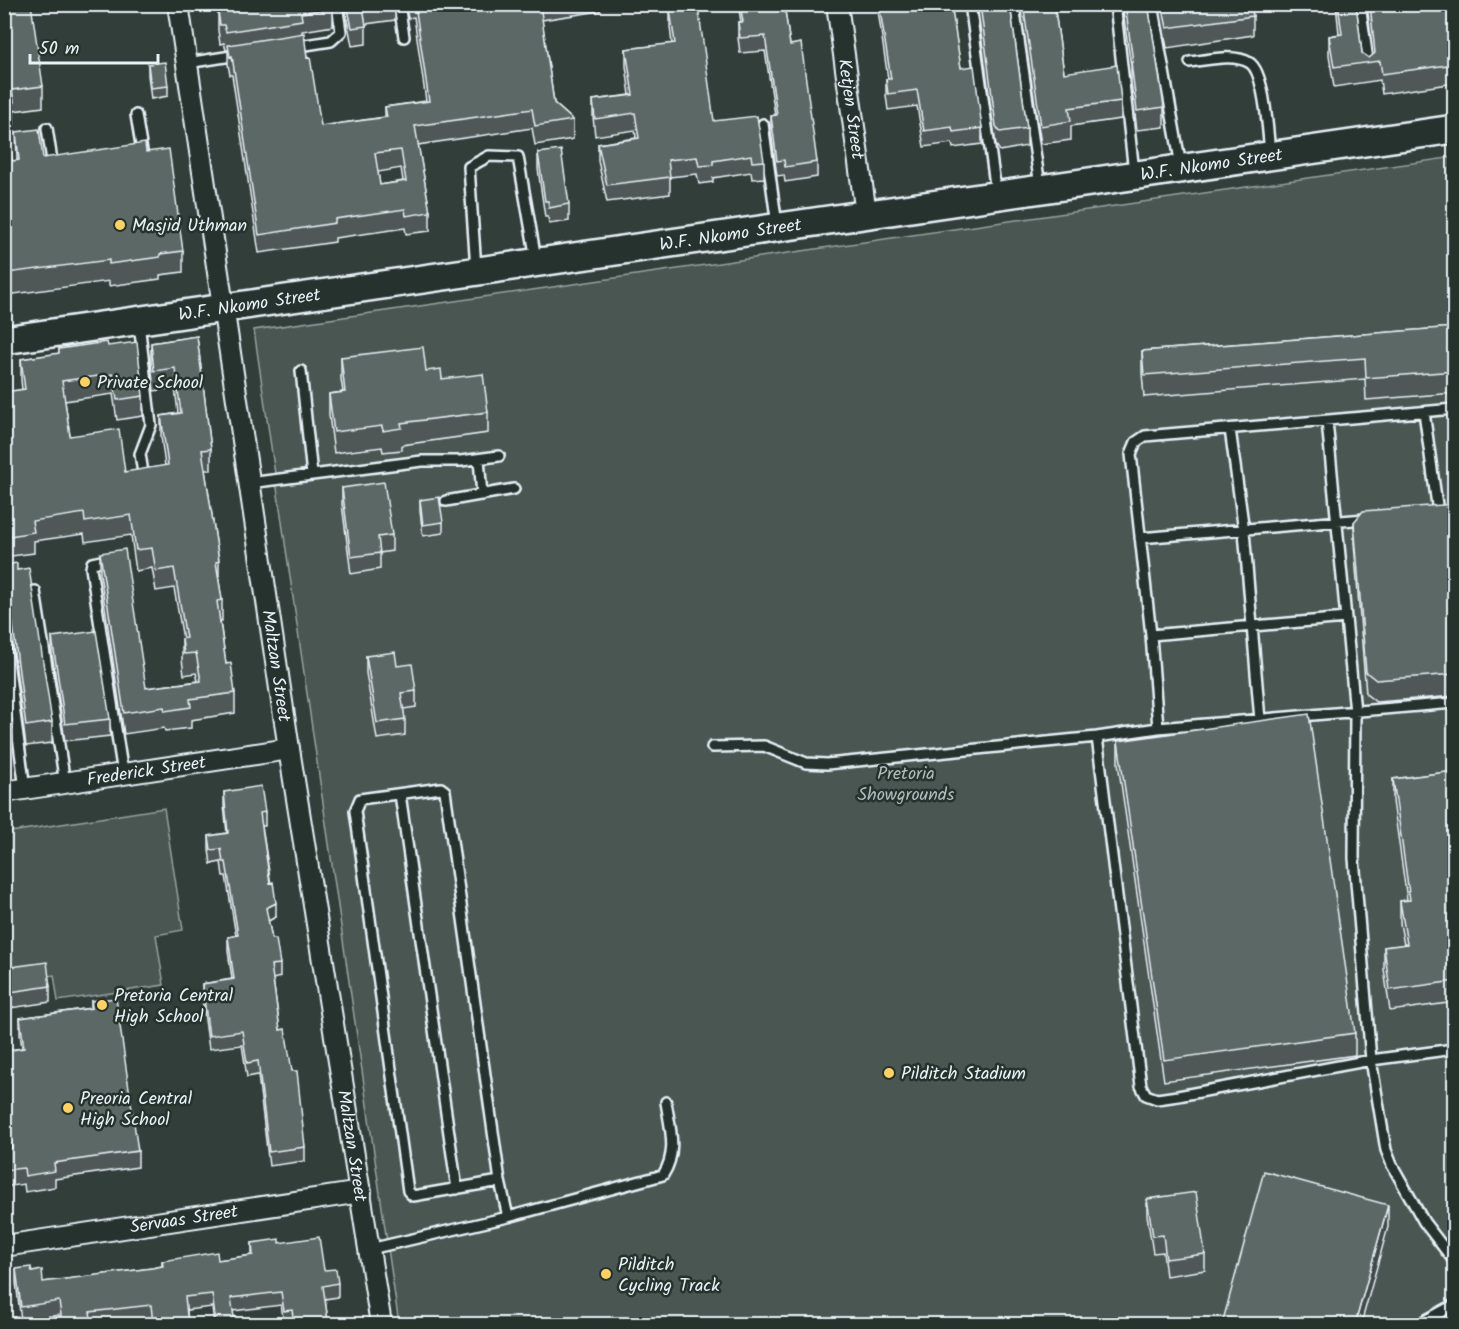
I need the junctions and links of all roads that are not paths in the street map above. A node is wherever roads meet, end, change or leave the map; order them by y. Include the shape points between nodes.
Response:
1 (178, 4) edge
2 (337, 4) edge
3 (399, 4) edge
4 (837, 4) edge
5 (970, 4) edge
6 (1115, 4) edge
7 (1152, 4) edge
8 (1360, 4) edge
9 (1014, 6) dead end
10 (404, 37) dead end
11 (287, 48) edge
12 (254, 53) edge
13 (1190, 62) dead end
14 (187, 63) junction
15 (1370, 71) edge
16 (136, 115) dead end
17 (763, 124) dead end
18 (47, 128) dead end
19 (1455, 129) edge
20 (4, 147) edge
21 (142, 151) edge
22 (1271, 155) junction
23 (1181, 168) junction
24 (54, 170) edge
25 (7, 171) edge
26 (1135, 175) junction
27 (1041, 189) junction
28 (997, 195) junction
29 (866, 214) junction
30 (777, 227) junction
31 (537, 262) junction
32 (477, 271) junction
33 (223, 308) junction
34 (139, 320) junction
35 (4, 340) edge
36 (301, 371) dead end
37 (1455, 408) edge
38 (1424, 412) junction
39 (1327, 421) junction
40 (1230, 429) junction
41 (499, 456) dead end
42 (479, 459) junction
43 (312, 475) junction
44 (144, 479) edge
45 (249, 483) junction
46 (514, 489) dead end
47 (482, 495) junction
48 (446, 501) dead end
49 (1426, 513) edge
50 (1380, 518) edge
51 (1335, 522) junction
52 (1244, 531) junction
53 (1140, 538) junction
54 (117, 558) edge
55 (35, 591) edge
56 (1346, 618) junction
57 (1252, 626) junction
58 (4, 631) edge
59 (1151, 635) junction
60 (1455, 703) edge
61 (1355, 712) junction
62 (1260, 720) junction
63 (1158, 728) junction
64 (1097, 737) junction
65 (712, 747) dead end
66 (289, 750) junction
67 (123, 774) junction
68 (65, 783) junction
69 (25, 789) junction
70 (4, 792) edge
71 (400, 794) junction
72 (1455, 1049) edge
73 (1371, 1060) junction
74 (666, 1102) dead end
75 (500, 1181) junction
76 (457, 1189) junction
77 (361, 1192) junction
78 (508, 1217) junction
79 (4, 1246) edge
80 (370, 1249) junction
81 (1455, 1261) edge
82 (1455, 1305) edge
83 (381, 1324) edge
84 (1419, 1324) edge

1 - 14 street, Maltzan Street
2 - 11 lane via 341,32 331,41
3 - 10 lane
4 - 29 street, Ketjen Street
5 - 28 lane
6 - 26 lane
7 - 23 lane
8 - 15 lane
9 - 27 lane
12 - 14 lane
13 - 22 lane via 1232,58 1255,69
14 - 33 street, Maltzan Street
16 - 21 lane
17 - 30 lane
18 - 24 lane
19 - 22 main road, W.F. Nkomo Street
20 - 25 lane
22 - 23 main road, W.F. Nkomo Street
23 - 26 main road, W.F. Nkomo Street
26 - 27 main road, W.F. Nkomo Street
27 - 28 main road, W.F. Nkomo Street
28 - 29 main road, W.F. Nkomo Street
29 - 30 main road, W.F. Nkomo Street
30 - 31 main road, W.F. Nkomo Street
31 - 32 main road, W.F. Nkomo Street
31 - 32 lane via 518,157 489,156 469,167 468,176
32 - 33 main road, W.F. Nkomo Street
33 - 34 main road, W.F. Nkomo Street
33 - 45 street, Maltzan Street
34 - 35 main road, W.F. Nkomo Street
34 - 44 lane via 151,425 140,454
36 - 43 lane
37 - 38 lane
38 - 39 lane
38 - 49 lane via 1442,512
39 - 40 lane
39 - 51 lane
40 - 52 lane
40 - 53 lane via 1145,436 1136,442 1131,454
41 - 42 lane
42 - 43 lane via 422,461
42 - 47 lane
43 - 45 lane
45 - 66 street, Maltzan Street
46 - 47 lane
47 - 48 lane
50 - 51 lane
51 - 52 lane
51 - 56 lane
52 - 53 lane
52 - 57 lane
53 - 59 lane
54 - 67 lane via 92,563 92,568
55 - 68 lane
56 - 57 lane
56 - 61 lane
57 - 59 lane
57 - 62 lane
58 - 69 lane
59 - 63 lane
60 - 61 lane
61 - 62 lane
61 - 73 lane via 1354,858
62 - 63 lane
63 - 64 lane
64 - 65 lane via 827,764 807,763 764,746
64 - 73 lane via 1146,1095 1156,1099 1178,1096
66 - 67 street, Frederick Street
66 - 77 street, Maltzan Street
67 - 68 street, Frederick Street
68 - 69 street, Frederick Street
69 - 70 street, Frederick Street
71 - 75 lane via 441,788 445,791
71 - 76 lane
71 - 76 lane via 360,799 355,811 406,1182 413,1196
72 - 73 lane
73 - 81 lane via 1392,1165 1424,1222
74 - 78 lane via 673,1149 663,1175
75 - 76 lane
75 - 78 lane
77 - 79 street, Servaas Street
77 - 80 street, Maltzan Street
78 - 80 lane
80 - 83 street, Maltzan Street
82 - 84 lane

